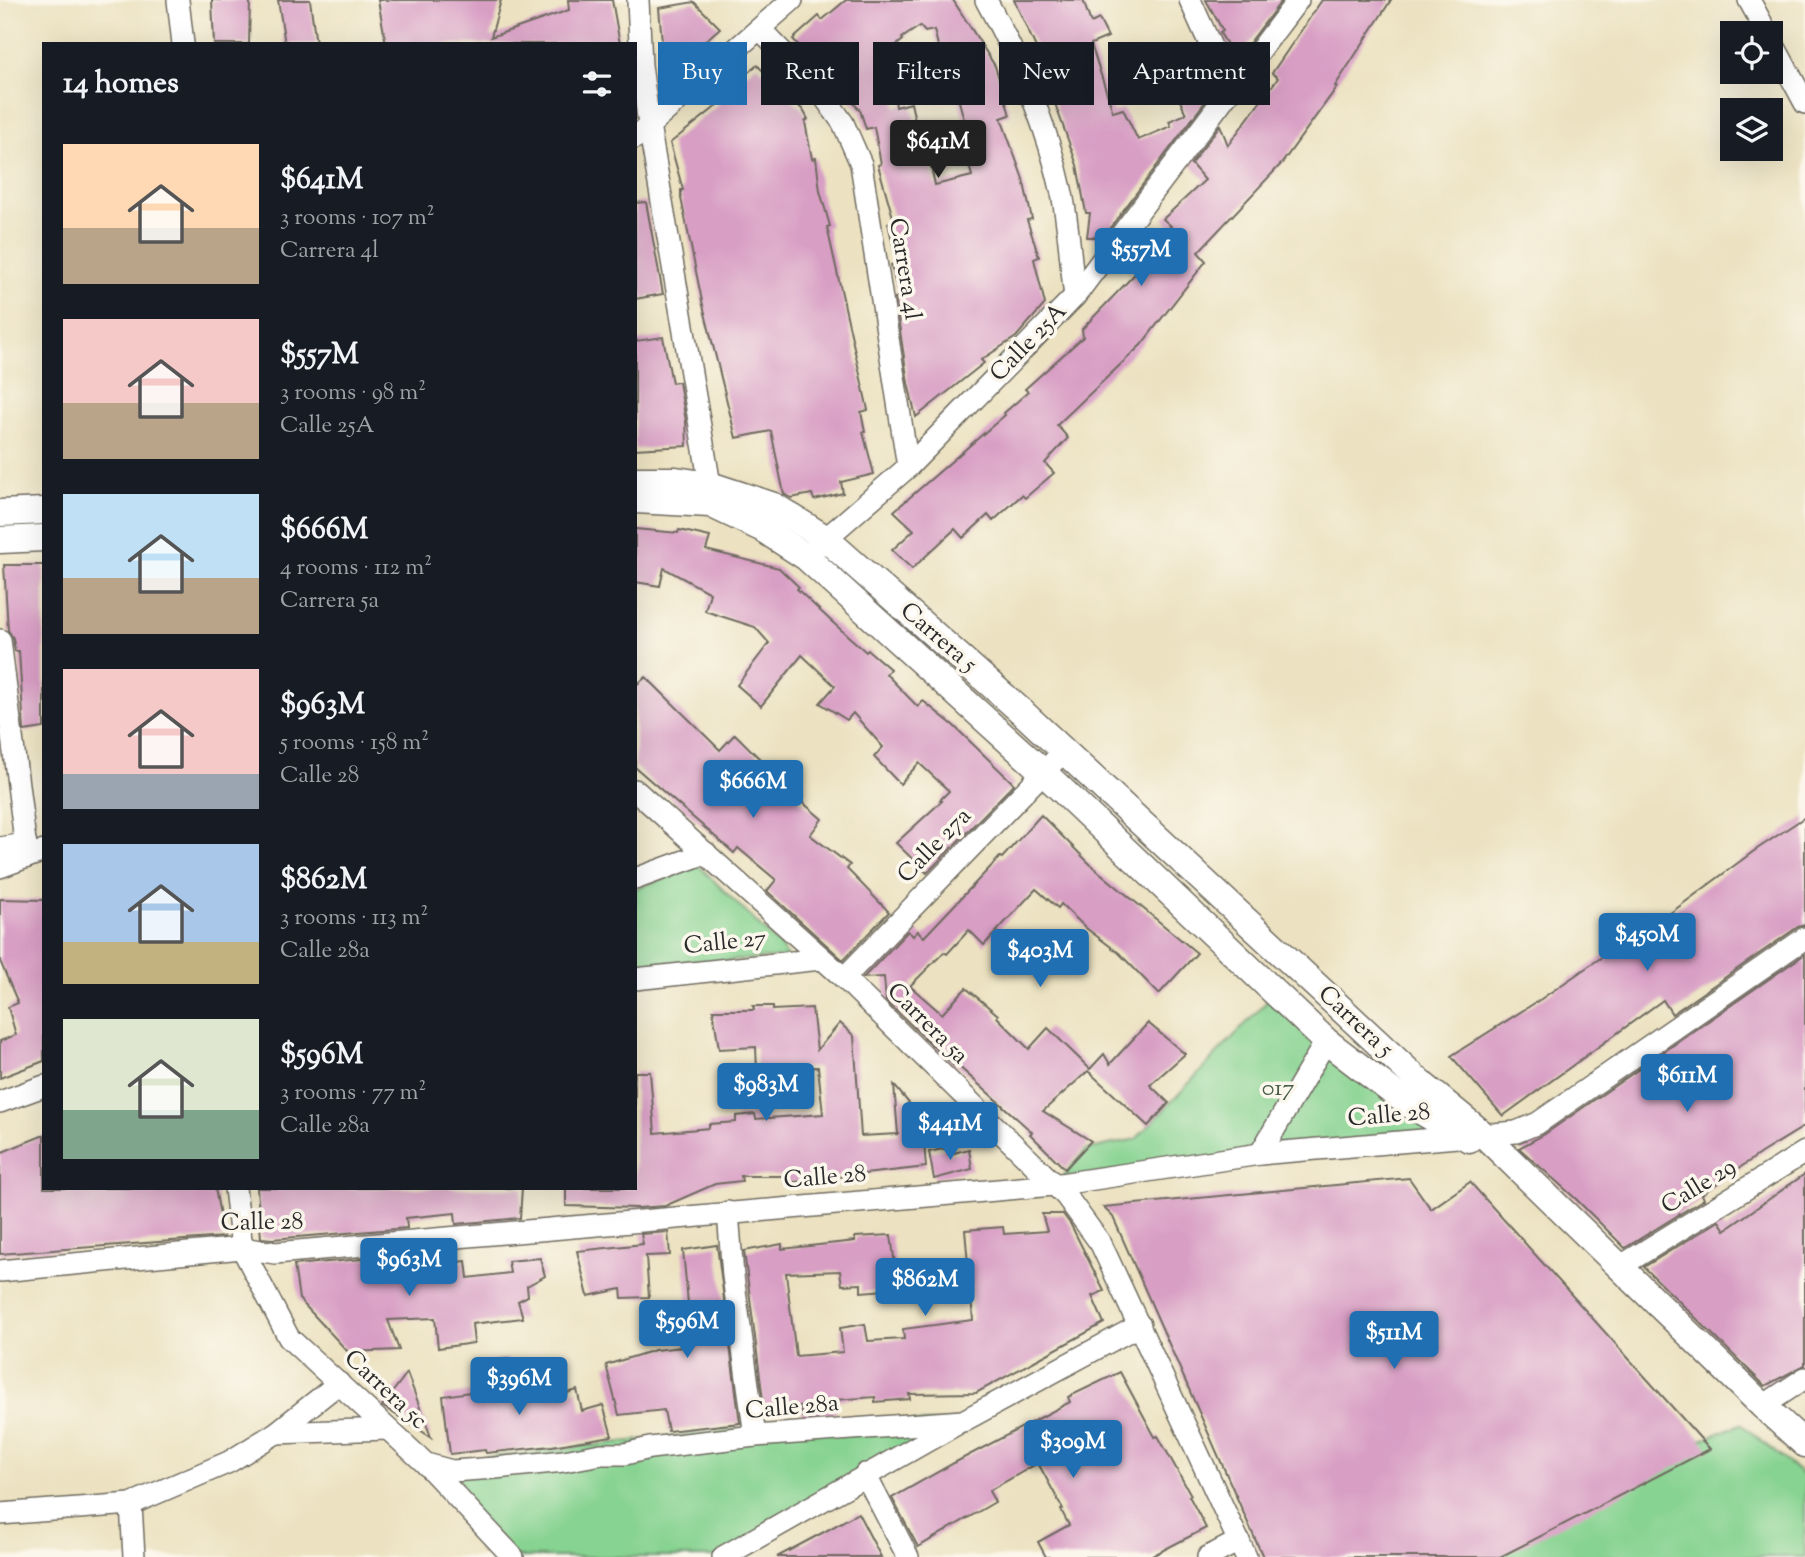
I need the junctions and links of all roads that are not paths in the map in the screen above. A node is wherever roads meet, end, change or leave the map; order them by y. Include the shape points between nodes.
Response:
1 (178, 0) edge
2 (638, 0) edge
3 (792, 0) edge
4 (986, 0) edge
5 (1189, 0) edge
6 (1298, 0) edge
7 (1749, 0) edge
8 (1760, 21) edge
9 (761, 30) junction
10 (183, 42) edge
11 (1208, 42) edge
12 (1267, 42) edge
13 (1783, 62) edge
14 (638, 66) edge
15 (1805, 103) edge
16 (1220, 105) edge
17 (642, 132) edge
18 (1075, 296) junction
19 (908, 467) junction
20 (637, 485) edge
21 (710, 494) junction
22 (42, 511) edge
23 (0, 513) edge
24 (42, 538) edge
25 (825, 538) junction
26 (0, 540) edge
27 (806, 557) junction
28 (0, 640) edge
29 (4, 696) edge
30 (1064, 751) junction
31 (1044, 772) junction
32 (637, 792) edge
33 (0, 848) edge
34 (32, 851) edge
35 (706, 853) junction
36 (0, 867) edge
37 (637, 878) edge
38 (1805, 938) edge
39 (821, 959) junction
40 (844, 978) junction
41 (637, 979) edge
42 (1326, 1041) junction
43 (42, 1087) edge
44 (0, 1102) edge
45 (1473, 1135) junction
46 (1805, 1152) edge
47 (1260, 1154) junction
48 (1054, 1185) junction
49 (235, 1190) edge
50 (728, 1212) junction
51 (242, 1248) junction
52 (1621, 1266) junction
53 (0, 1270) edge
54 (1140, 1325) junction
55 (1805, 1378) edge
56 (339, 1383) junction
57 (1763, 1406) junction
58 (963, 1421) junction
59 (387, 1429) junction
60 (276, 1433) junction
61 (755, 1436) junction
62 (1805, 1444) edge
63 (426, 1465) junction
64 (865, 1474) junction
65 (131, 1504) junction
66 (0, 1514) edge
67 (1242, 1549) edge
68 (134, 1557) edge
69 (513, 1557) edge
70 (723, 1557) edge
71 (908, 1557) edge
72 (1208, 1557) edge

1 - 10 street
2 - 14 street
3 - 9 street
4 - 18 street via 1022,69 1048,136 1062,192
5 - 11 street
6 - 12 street, Calle 25A
7 - 8 street
9 - 17 street
9 - 19 street, Carrera 4l via 820,91 842,123 861,164
13 - 15 street
14 - 17 street
16 - 18 street, Calle 25A
17 - 21 street
18 - 19 street, Calle 25A
19 - 25 street, Calle 25A
20 - 21 street
21 - 25 street, Carrera 5 via 774,506
21 - 27 street, Carrera 5
22 - 23 street
24 - 26 street
25 - 27 street, Calle 25A
25 - 30 street, Carrera 5
27 - 31 street, Carrera 5
28 - 29 street
29 - 34 street
30 - 31 street, Calle 27a
30 - 45 street, Carrera 5
31 - 40 street, Calle 27a
31 - 42 street, Carrera 5
32 - 35 street, Carrera 5a
33 - 34 street
34 - 36 street
35 - 37 street
35 - 39 street, Carrera 5a
38 - 45 street, Calle 28 via 1538,1123 1516,1132
39 - 40 street, Carrera 5a
39 - 41 street, Calle 27
40 - 48 street, Carrera 5a
42 - 45 street, Carrera 5 via 1407,1103
42 - 47 street
43 - 44 street
45 - 47 street, Calle 28
45 - 52 street, Carrera 5 via 1506,1156
46 - 52 street, Calle 29
47 - 48 street, Calle 28
48 - 50 street, Calle 28
48 - 54 street, Carrera 5a via 1101,1244
49 - 51 street
50 - 51 street, Calle 28 via 275,1253
50 - 61 street
51 - 53 street, Calle 28
51 - 56 street, Carrera 5c via 289,1338
52 - 57 street, Carrera 5
54 - 58 street, Calle 28a
54 - 67 street, Carrera 5a
55 - 57 street
56 - 59 street, Carrera 5c
56 - 60 street
57 - 62 street, Carrera 5
58 - 61 street, Calle 28a
58 - 64 street
59 - 60 street
59 - 63 street, Carrera 5c
60 - 65 street via 229,1462
61 - 63 street, Calle 28a via 495,1468 452,1471
63 - 69 street, Carrera 5c
64 - 70 street
64 - 71 street
65 - 66 street
65 - 68 street
67 - 72 street

